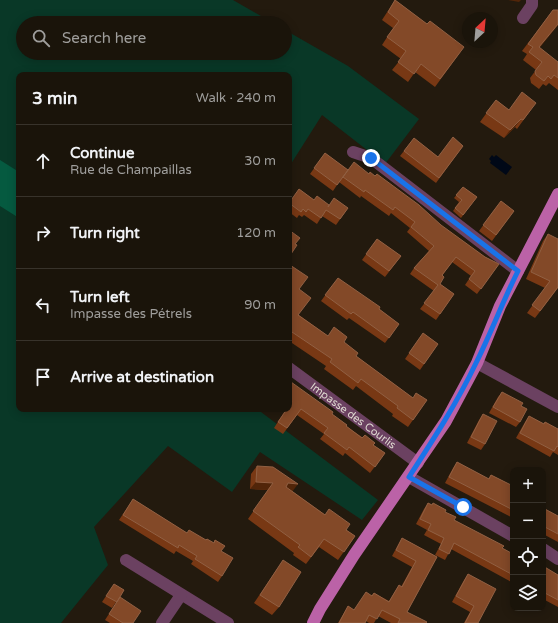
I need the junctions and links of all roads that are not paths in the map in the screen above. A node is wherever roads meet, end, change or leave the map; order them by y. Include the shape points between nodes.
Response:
1 (532, 0) edge
2 (523, 18) dead end
3 (354, 152) dead end
4 (558, 194) edge
5 (539, 230) junction
6 (552, 237) edge
7 (518, 271) junction
8 (477, 363) junction
9 (292, 370) edge
10 (558, 407) edge
11 (418, 463) junction
12 (409, 477) junction
13 (510, 534) edge
14 (546, 551) edge
15 (558, 559) edge
16 (126, 560) dead end
17 (182, 595) junction
18 (162, 623) edge
19 (228, 623) edge
20 (313, 623) edge

1 - 2 street
3 - 7 street via 371,158
4 - 5 main road
5 - 6 street
5 - 7 main road
7 - 8 main road via 500,306
8 - 10 street
8 - 11 main road via 446,421
9 - 11 street, Impasse des Courlis
11 - 12 main road
12 - 13 street
12 - 20 main road via 354,554
14 - 15 street
16 - 17 street
17 - 18 street
17 - 19 street

